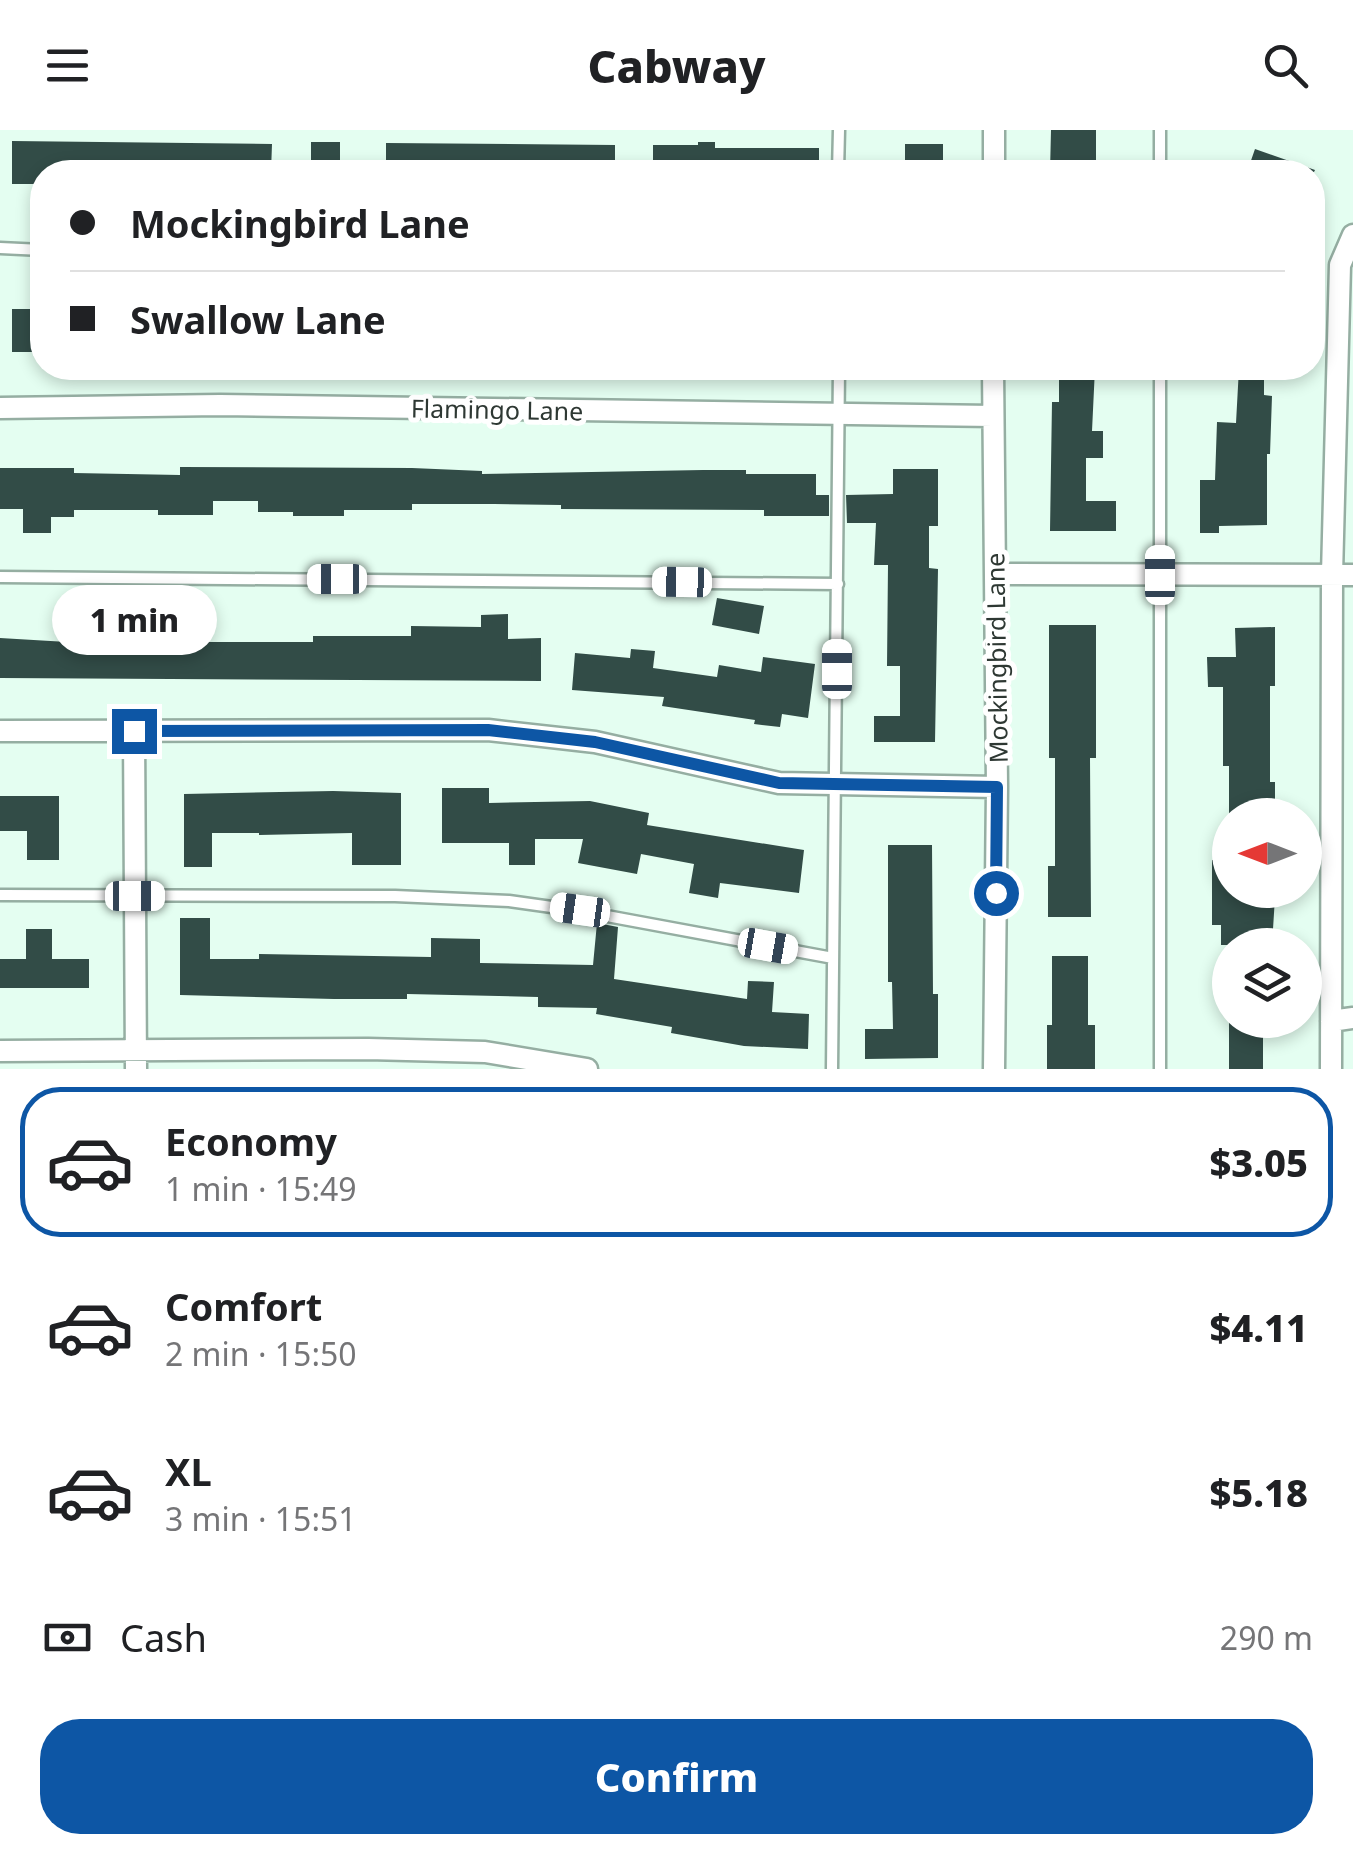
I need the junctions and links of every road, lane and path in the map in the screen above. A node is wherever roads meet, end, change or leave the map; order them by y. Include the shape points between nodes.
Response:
1 (839, 130) edge
2 (994, 130) edge
3 (1160, 130) edge
4 (838, 160) edge
5 (994, 160) edge
6 (1160, 160) edge
7 (1353, 235) edge
8 (0, 248) edge
9 (30, 249) edge
10 (839, 380) edge
11 (994, 380) edge
12 (1160, 380) edge
13 (0, 408) edge
14 (840, 414) junction
15 (993, 416) junction
16 (995, 574) junction
17 (1160, 575) junction
18 (1343, 575) edge
19 (0, 577) edge
20 (838, 584) junction
21 (0, 731) edge
22 (134, 731) junction
23 (836, 785) junction
24 (997, 787) junction
25 (0, 894) edge
26 (135, 896) junction
27 (833, 958) junction
28 (1353, 1018) edge
29 (1331, 1022) junction
30 (0, 1051) edge
31 (136, 1060) edge
32 (587, 1069) edge
33 (832, 1069) edge
34 (994, 1069) edge
35 (1160, 1069) edge
36 (1331, 1069) edge

1 - 4 lane
2 - 5 street
3 - 6 lane
7 - 18 street via 1340,265
8 - 9 lane
10 - 14 lane
11 - 15 street, Mockingbird Lane
12 - 17 lane
13 - 14 street, Flamingo Lane
14 - 15 street, Flamingo Lane
14 - 20 lane
15 - 16 street, Mockingbird Lane
16 - 17 street
16 - 24 street, Mockingbird Lane
17 - 18 street
17 - 35 lane
18 - 29 street
19 - 20 lane
20 - 23 lane
21 - 22 street
22 - 23 street via 488,730 595,742 779,783
22 - 26 street
23 - 24 street
23 - 27 lane
24 - 34 street, Mockingbird Lane
25 - 26 lane
26 - 27 lane via 509,901
26 - 31 street
27 - 33 lane
28 - 29 street
29 - 36 street
30 - 31 street
31 - 32 street via 368,1049 485,1052

